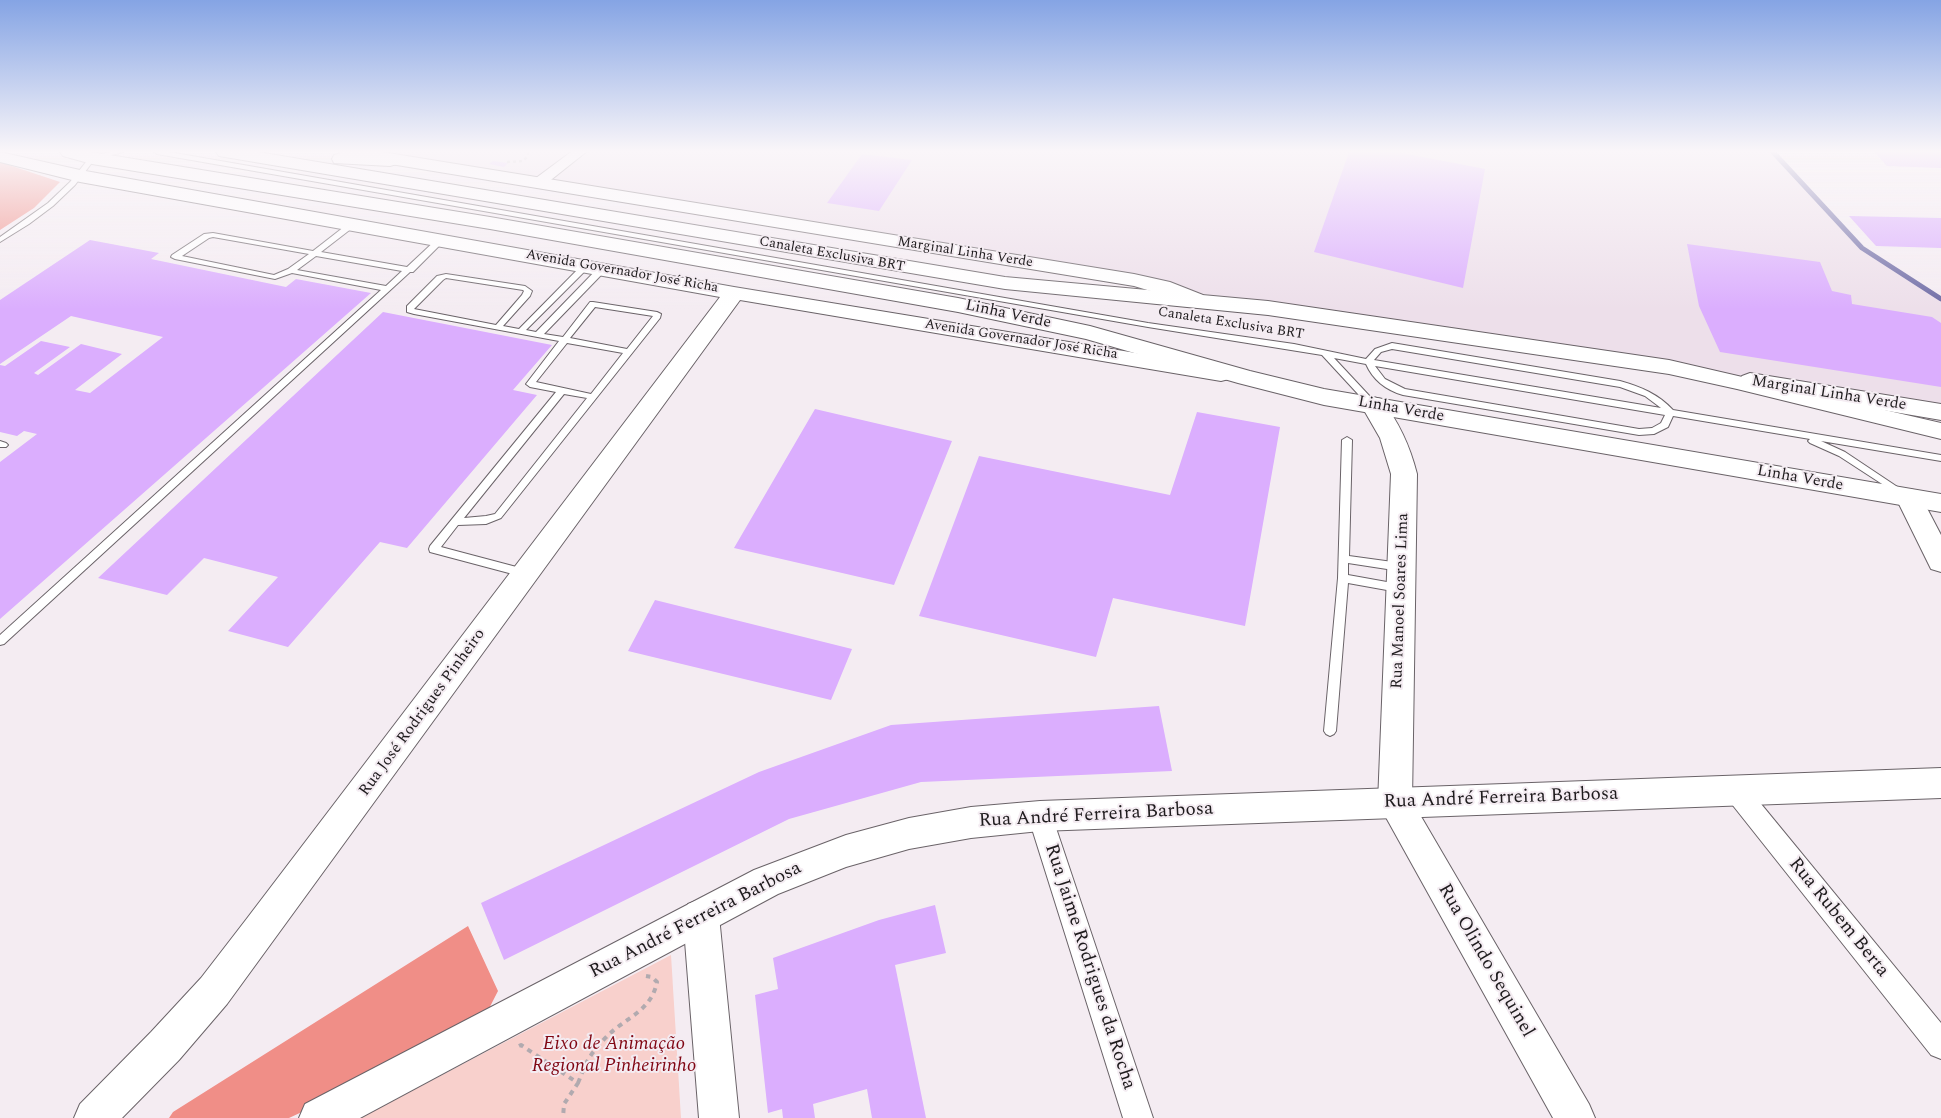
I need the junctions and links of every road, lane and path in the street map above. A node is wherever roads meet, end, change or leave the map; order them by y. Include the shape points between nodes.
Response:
1 (52, 204) edge
2 (267, 204) edge
3 (368, 204) edge
4 (456, 204) edge
5 (531, 204) edge
6 (662, 204) edge
7 (352, 224) junction
8 (0, 240) edge
9 (441, 240) junction
10 (315, 253) junction
11 (594, 267) junction
12 (410, 270) junction
13 (291, 271) junction
14 (389, 289) junction
15 (734, 293) junction
16 (1195, 300) junction
17 (498, 327) junction
18 (521, 331) junction
19 (539, 334) junction
20 (564, 339) junction
21 (630, 352) junction
22 (1325, 353) junction
23 (1369, 362) junction
24 (1716, 376) junction
25 (1246, 378) junction
26 (562, 390) junction
27 (594, 397) junction
28 (1373, 405) junction
29 (1670, 412) junction
30 (1941, 412) edge
31 (1941, 431) edge
32 (1791, 433) junction
33 (1347, 440) dead end
34 (1941, 458) edge
35 (1908, 498) junction
36 (1941, 503) edge
37 (456, 522) junction
38 (1344, 559) junction
39 (1941, 562) edge
40 (526, 573) junction
41 (1343, 578) junction
42 (1402, 578) junction
43 (0, 641) edge
44 (1330, 731) dead end
45 (1941, 783) edge
46 (1736, 790) junction
47 (1395, 803) junction
48 (1040, 816) junction
49 (701, 916) junction
50 (638, 978) dead end
51 (529, 1040) dead end
52 (521, 1045) junction
53 (1941, 1045) edge
54 (512, 1049) dead end
55 (578, 1083) junction
56 (94, 1118) edge
57 (319, 1118) edge
58 (564, 1118) edge
59 (719, 1118) edge
60 (1138, 1118) edge
61 (1575, 1118) edge

1 - 8 lane
2 - 7 main road, Avenida Governador José Richa
3 - 25 main road, Linha Verde via 500,224 958,305 1090,332
4 - 22 lane, Canaleta Exclusiva BRT
5 - 16 main road, Linha Verde via 1005,283
6 - 16 main road, Marginal Linha Verde via 1134,280
7 - 9 main road, Avenida Governador José Richa
7 - 10 lane
9 - 11 main road, Avenida Governador José Richa
9 - 12 lane
10 - 12 lane
10 - 13 lane
10 - 13 lane via 210,235 175,257 275,277
11 - 15 main road, Avenida Governador José Richa
11 - 18 lane
11 - 19 lane
12 - 14 lane
13 - 14 lane
14 - 43 lane
15 - 25 main road, Avenida Governador José Richa
15 - 40 main road, Rua José Rodrigues Pinheiro
16 - 24 main road, Linha Verde via 1268,308
17 - 17 lane via 526,296 528,291 525,288 446,276 440,278 410,310
17 - 18 lane
18 - 19 lane
19 - 20 lane
20 - 21 lane
20 - 21 lane via 592,304 657,314
20 - 26 lane via 530,384
21 - 27 lane
22 - 23 lane, Canaleta Exclusiva BRT
22 - 28 lane, Canaleta Exclusiva BRT
23 - 29 lane, Canaleta Exclusiva BRT
23 - 29 lane via 1380,348 1392,346 1581,377 1641,389 1659,400
23 - 29 lane via 1380,380 1403,392 1629,431 1654,431 1665,426
24 - 30 main road, Marginal Linha Verde
24 - 31 main road, Linha Verde
25 - 28 main road, Linha Verde
26 - 27 lane
26 - 37 lane
27 - 37 lane via 498,516
28 - 35 main road, Linha Verde
28 - 42 main road, Rua Manoel Soares Lima via 1393,437 1404,474
29 - 32 lane, Canaleta Exclusiva BRT
32 - 34 lane, Canaleta Exclusiva BRT
32 - 35 lane, Canaleta Exclusiva BRT via 1842,454
33 - 38 lane
35 - 36 main road, Linha Verde
35 - 39 main road
37 - 40 lane via 434,549
38 - 41 lane
38 - 42 lane
40 - 56 main road, Rua José Rodrigues Pinheiro via 220,984
41 - 42 lane
41 - 44 lane
42 - 47 main road, Rua Manoel Soares Lima
45 - 46 main road, Rua André Ferreira Barbosa
46 - 47 main road, Rua André Ferreira Barbosa
46 - 53 street, Rua Rubem Berta
47 - 48 main road, Rua André Ferreira Barbosa
47 - 61 main road, Rua Olindo Sequinel
48 - 49 main road, Rua André Ferreira Barbosa via 930,829 879,841 766,882
48 - 60 street, Rua Jaime Rodrigues da Rocha
49 - 57 main road, Rua André Ferreira Barbosa
49 - 59 main road
50 - 55 path via 652,977 656,982 656,990 649,1003 594,1050
51 - 52 path
52 - 54 path
52 - 55 path
55 - 58 path via 564,1104

